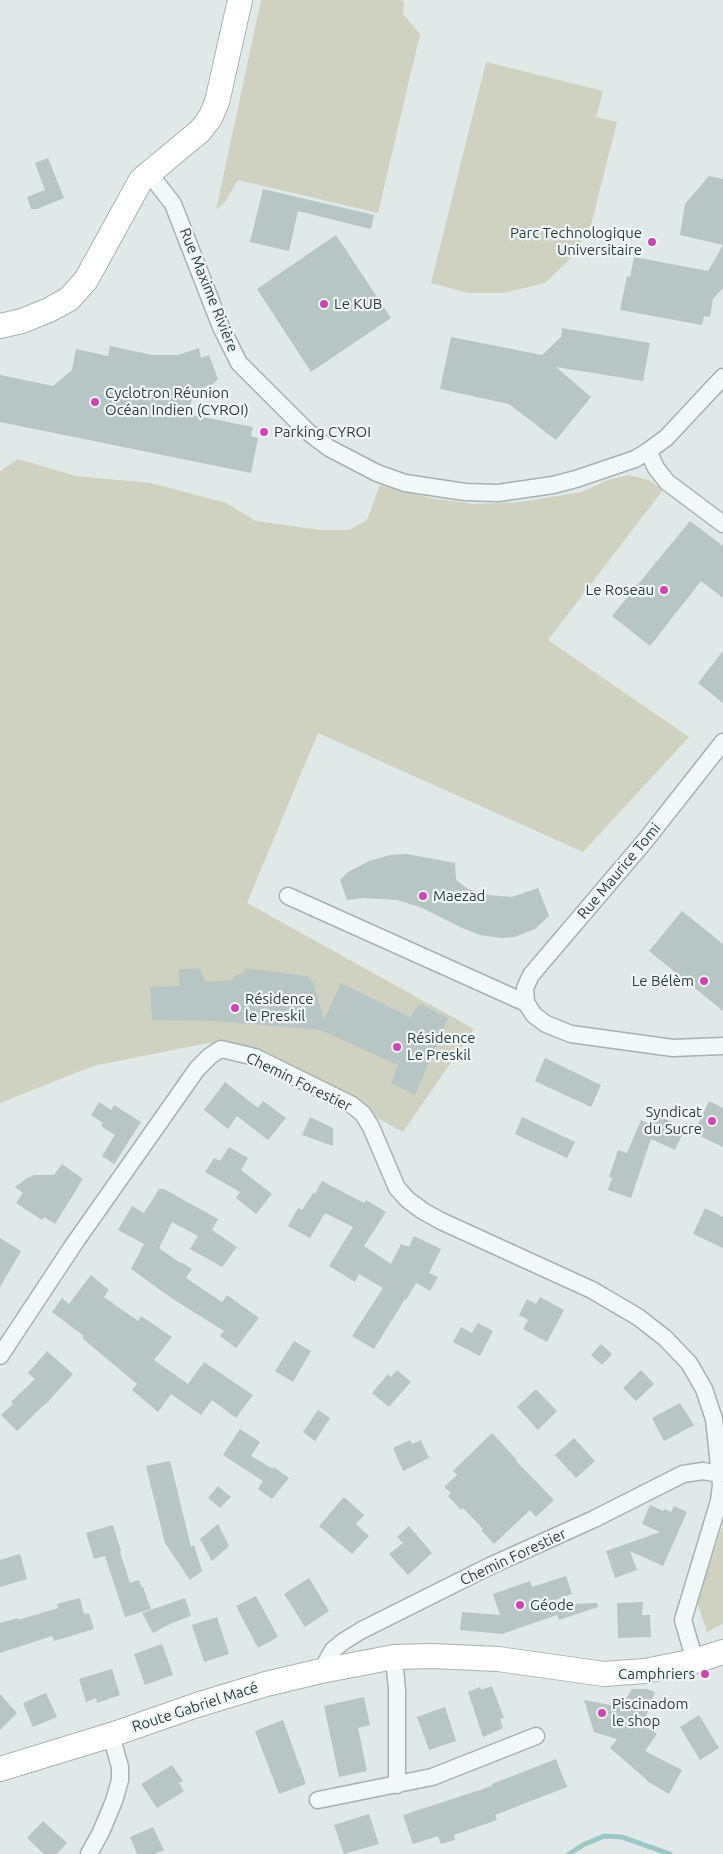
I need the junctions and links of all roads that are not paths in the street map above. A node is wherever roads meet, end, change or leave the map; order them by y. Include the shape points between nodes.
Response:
1 (240, 0) edge
2 (149, 173) junction
3 (0, 326) edge
4 (723, 377) edge
5 (648, 451) junction
6 (723, 524) edge
7 (723, 742) edge
8 (288, 896) dead end
9 (526, 1003) junction
10 (723, 1046) edge
11 (0, 1356) edge
12 (720, 1474) junction
13 (723, 1652) edge
14 (394, 1658) junction
15 (695, 1661) junction
16 (321, 1671) junction
17 (112, 1735) junction
18 (536, 1736) dead end
19 (0, 1769) edge
20 (397, 1785) junction
21 (318, 1800) dead end
22 (89, 1854) edge

1 - 2 main road via 217,102 210,118 200,131
2 - 3 main road via 131,195 86,280 69,299 22,321
2 - 5 street, Rue Maxime Rivière via 173,204 239,363 308,432 329,448 377,473 405,483 465,492 498,493 576,479
4 - 5 street, Rue Maxime Rivière via 666,438
5 - 6 street via 667,482
7 - 9 street, Rue Maurice Tomi via 645,841 531,975 525,988
8 - 9 street
9 - 10 street via 546,1024 571,1034 673,1048
11 - 12 street, Chemin Forestier via 198,1068 221,1049 255,1057 352,1105 371,1127 397,1188 423,1211 592,1290 666,1338 689,1363 704,1388 714,1419
12 - 15 street, Chemin Forestier via 718,1500 684,1620
12 - 16 street, Chemin Forestier via 703,1471 683,1474 490,1566 344,1641 333,1650
13 - 15 main road, Route Gabriel Macé
14 - 15 main road, Route Gabriel Macé via 498,1658 604,1674 645,1671
14 - 16 main road, Route Gabriel Macé
14 - 20 street
16 - 17 main road, Route Gabriel Macé via 206,1702
17 - 19 main road, Route Gabriel Macé
17 - 22 street via 120,1780 102,1832
18 - 20 street via 432,1777
20 - 21 street

